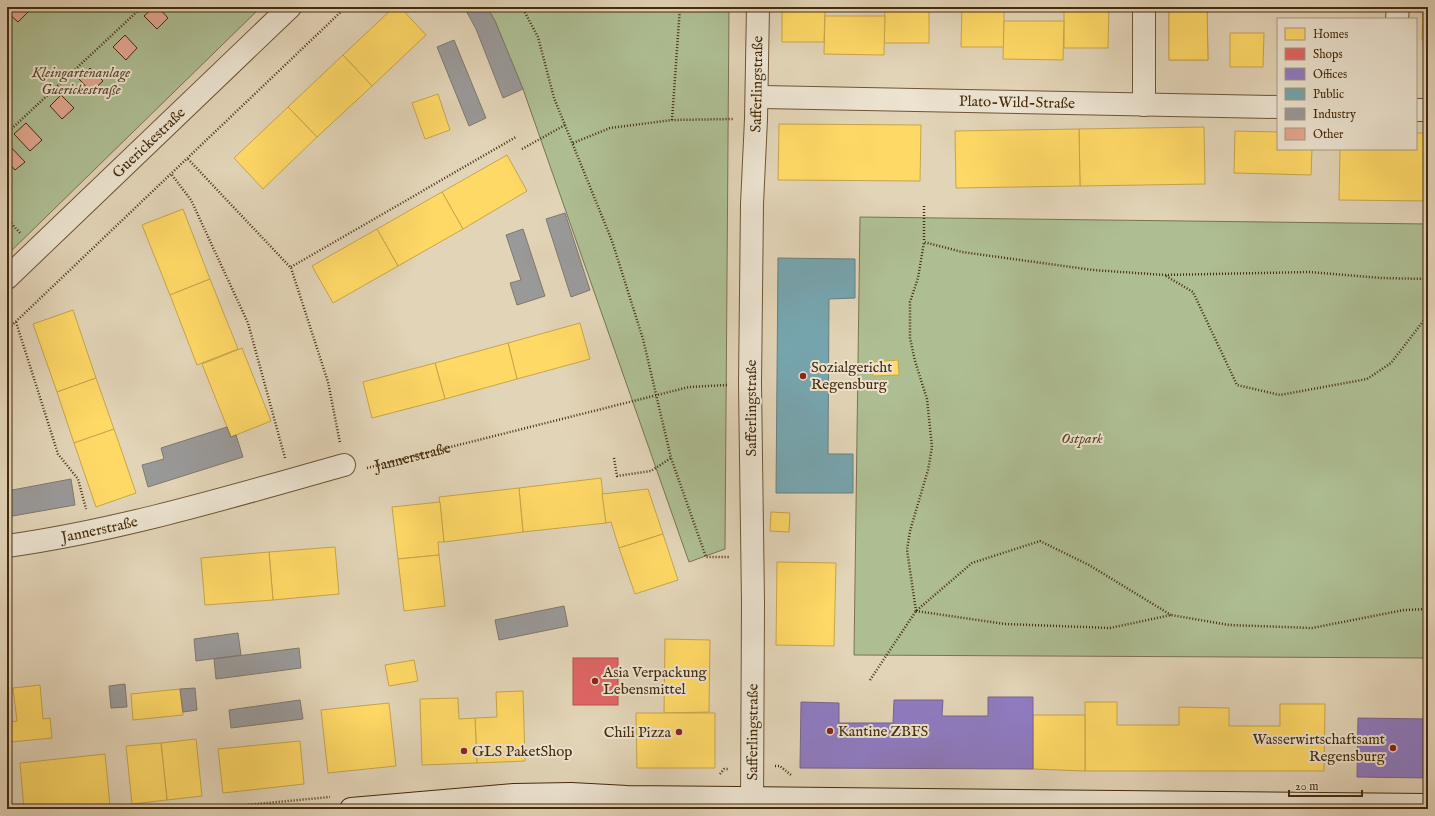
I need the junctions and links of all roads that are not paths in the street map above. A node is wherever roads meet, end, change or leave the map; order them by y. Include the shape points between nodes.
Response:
1 (290, 7) edge
2 (758, 7) edge
3 (1144, 7) edge
4 (1398, 7) edge
5 (1398, 18) edge
6 (757, 97) junction
7 (1144, 105) junction
8 (1277, 108) edge
9 (1417, 110) edge
10 (1428, 110) edge
11 (7, 278) edge
12 (344, 465) road end
13 (7, 546) edge
14 (747, 806) edge
15 (1428, 806) edge
16 (351, 809) edge

1 - 11 street, Guerickestraße
2 - 6 street, Safferlingstraße
3 - 7 street
4 - 5 street
6 - 7 street, Plato-Wild-Straße
6 - 14 street, Safferlingstraße via 752,204 752,556
7 - 8 street, Plato-Wild-Straße
9 - 10 street
12 - 13 street, Jannerstraße via 188,508
14 - 15 street
14 - 16 street via 571,794 506,796

